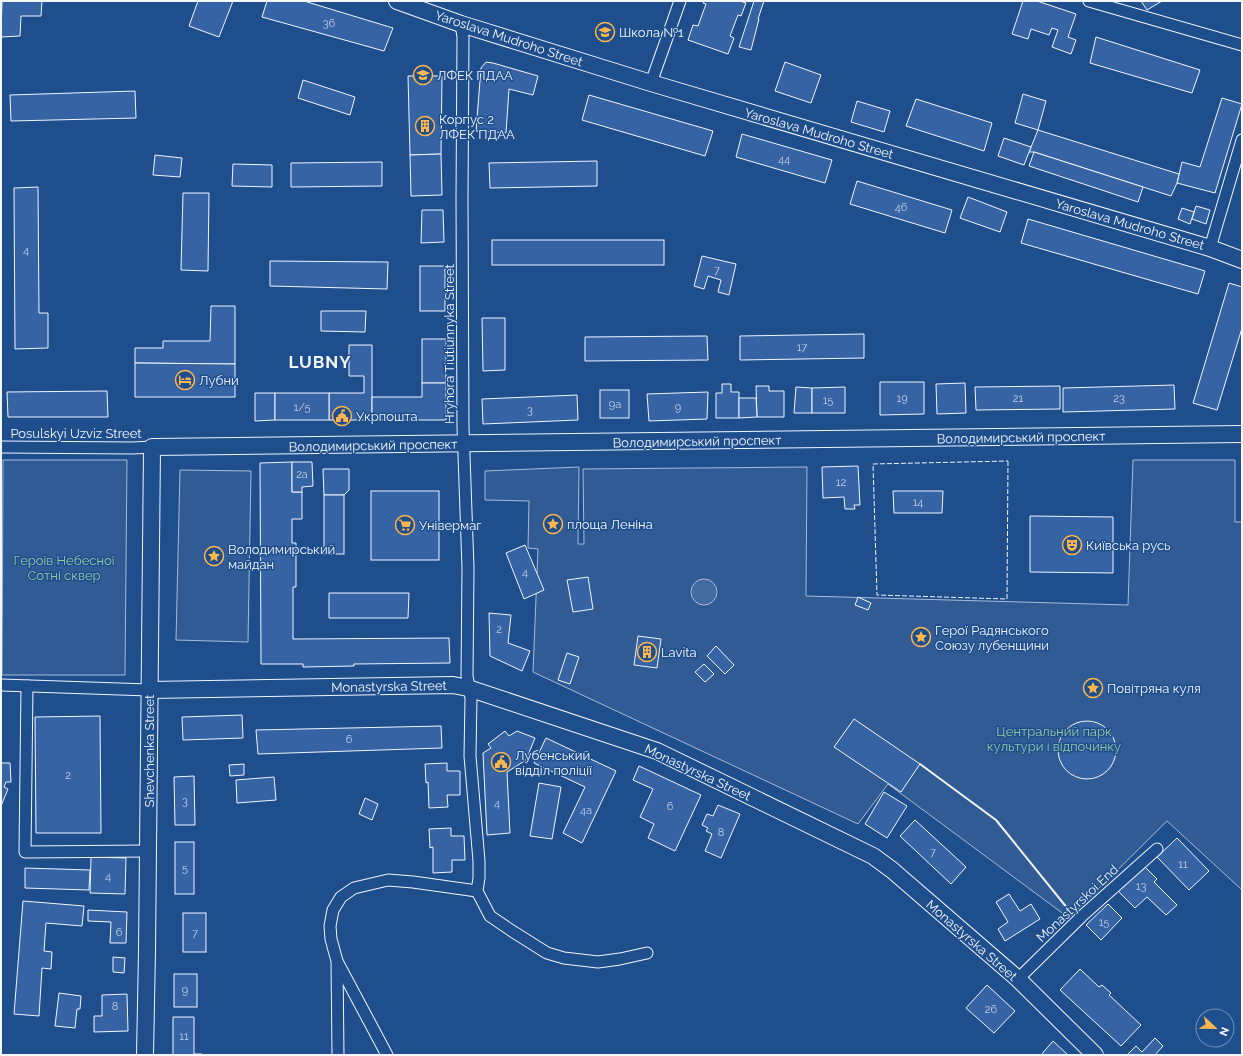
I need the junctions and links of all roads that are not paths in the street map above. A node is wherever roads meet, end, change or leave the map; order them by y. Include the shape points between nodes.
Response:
1 (397, 1) edge
2 (680, 1) edge
3 (1090, 1) edge
4 (461, 24) junction
5 (1242, 44) edge
6 (651, 83) junction
7 (1242, 140) edge
8 (1210, 248) junction
9 (1242, 260) edge
10 (1242, 434) edge
11 (463, 444) junction
12 (1, 447) edge
13 (152, 447) junction
14 (1, 685) edge
15 (27, 686) junction
16 (468, 688) junction
17 (149, 690) junction
18 (1157, 849) dead end
19 (148, 851) junction
20 (476, 891) junction
21 (647, 953) dead end
22 (337, 961) junction
23 (1018, 979) junction
24 (146, 1055) edge
25 (338, 1055) edge
26 (388, 1055) edge
27 (1095, 1055) edge

1 - 4 main road, Yaroslava Mudroho Street
2 - 6 street
3 - 5 street
4 - 6 main road, Yaroslava Mudroho Street
4 - 11 street, Hryhora Tiutiunnyka Street
6 - 8 main road, Yaroslava Mudroho Street
7 - 8 street
8 - 9 main road, Yaroslava Mudroho Street
10 - 11 main road, Володимирський проспект
11 - 13 main road, Володимирський проспект
11 - 16 street, Hryhora Tiutiunnyka Street via 468,568
12 - 13 street, Posulskyi Uzviz Street
13 - 17 main road, Shevchenka Street
14 - 15 street
15 - 17 street
15 - 19 street via 25,852
16 - 17 main road, Monastyrska Street via 453,685
16 - 20 street, Hryhora Tiutiunnyka Street via 471,698 470,756 479,861
16 - 23 main road, Monastyrska Street via 657,751 873,856
17 - 19 main road, Shevchenka Street
18 - 23 street, Monastyrskoi End via 1082,916
19 - 24 main road, Shevchenka Street
20 - 21 street via 490,916 547,952 564,958 598,962
20 - 22 street via 388,880 354,888 336,903 330,918 331,939
22 - 25 street
22 - 26 street
23 - 27 main road, Monastyrska Street

